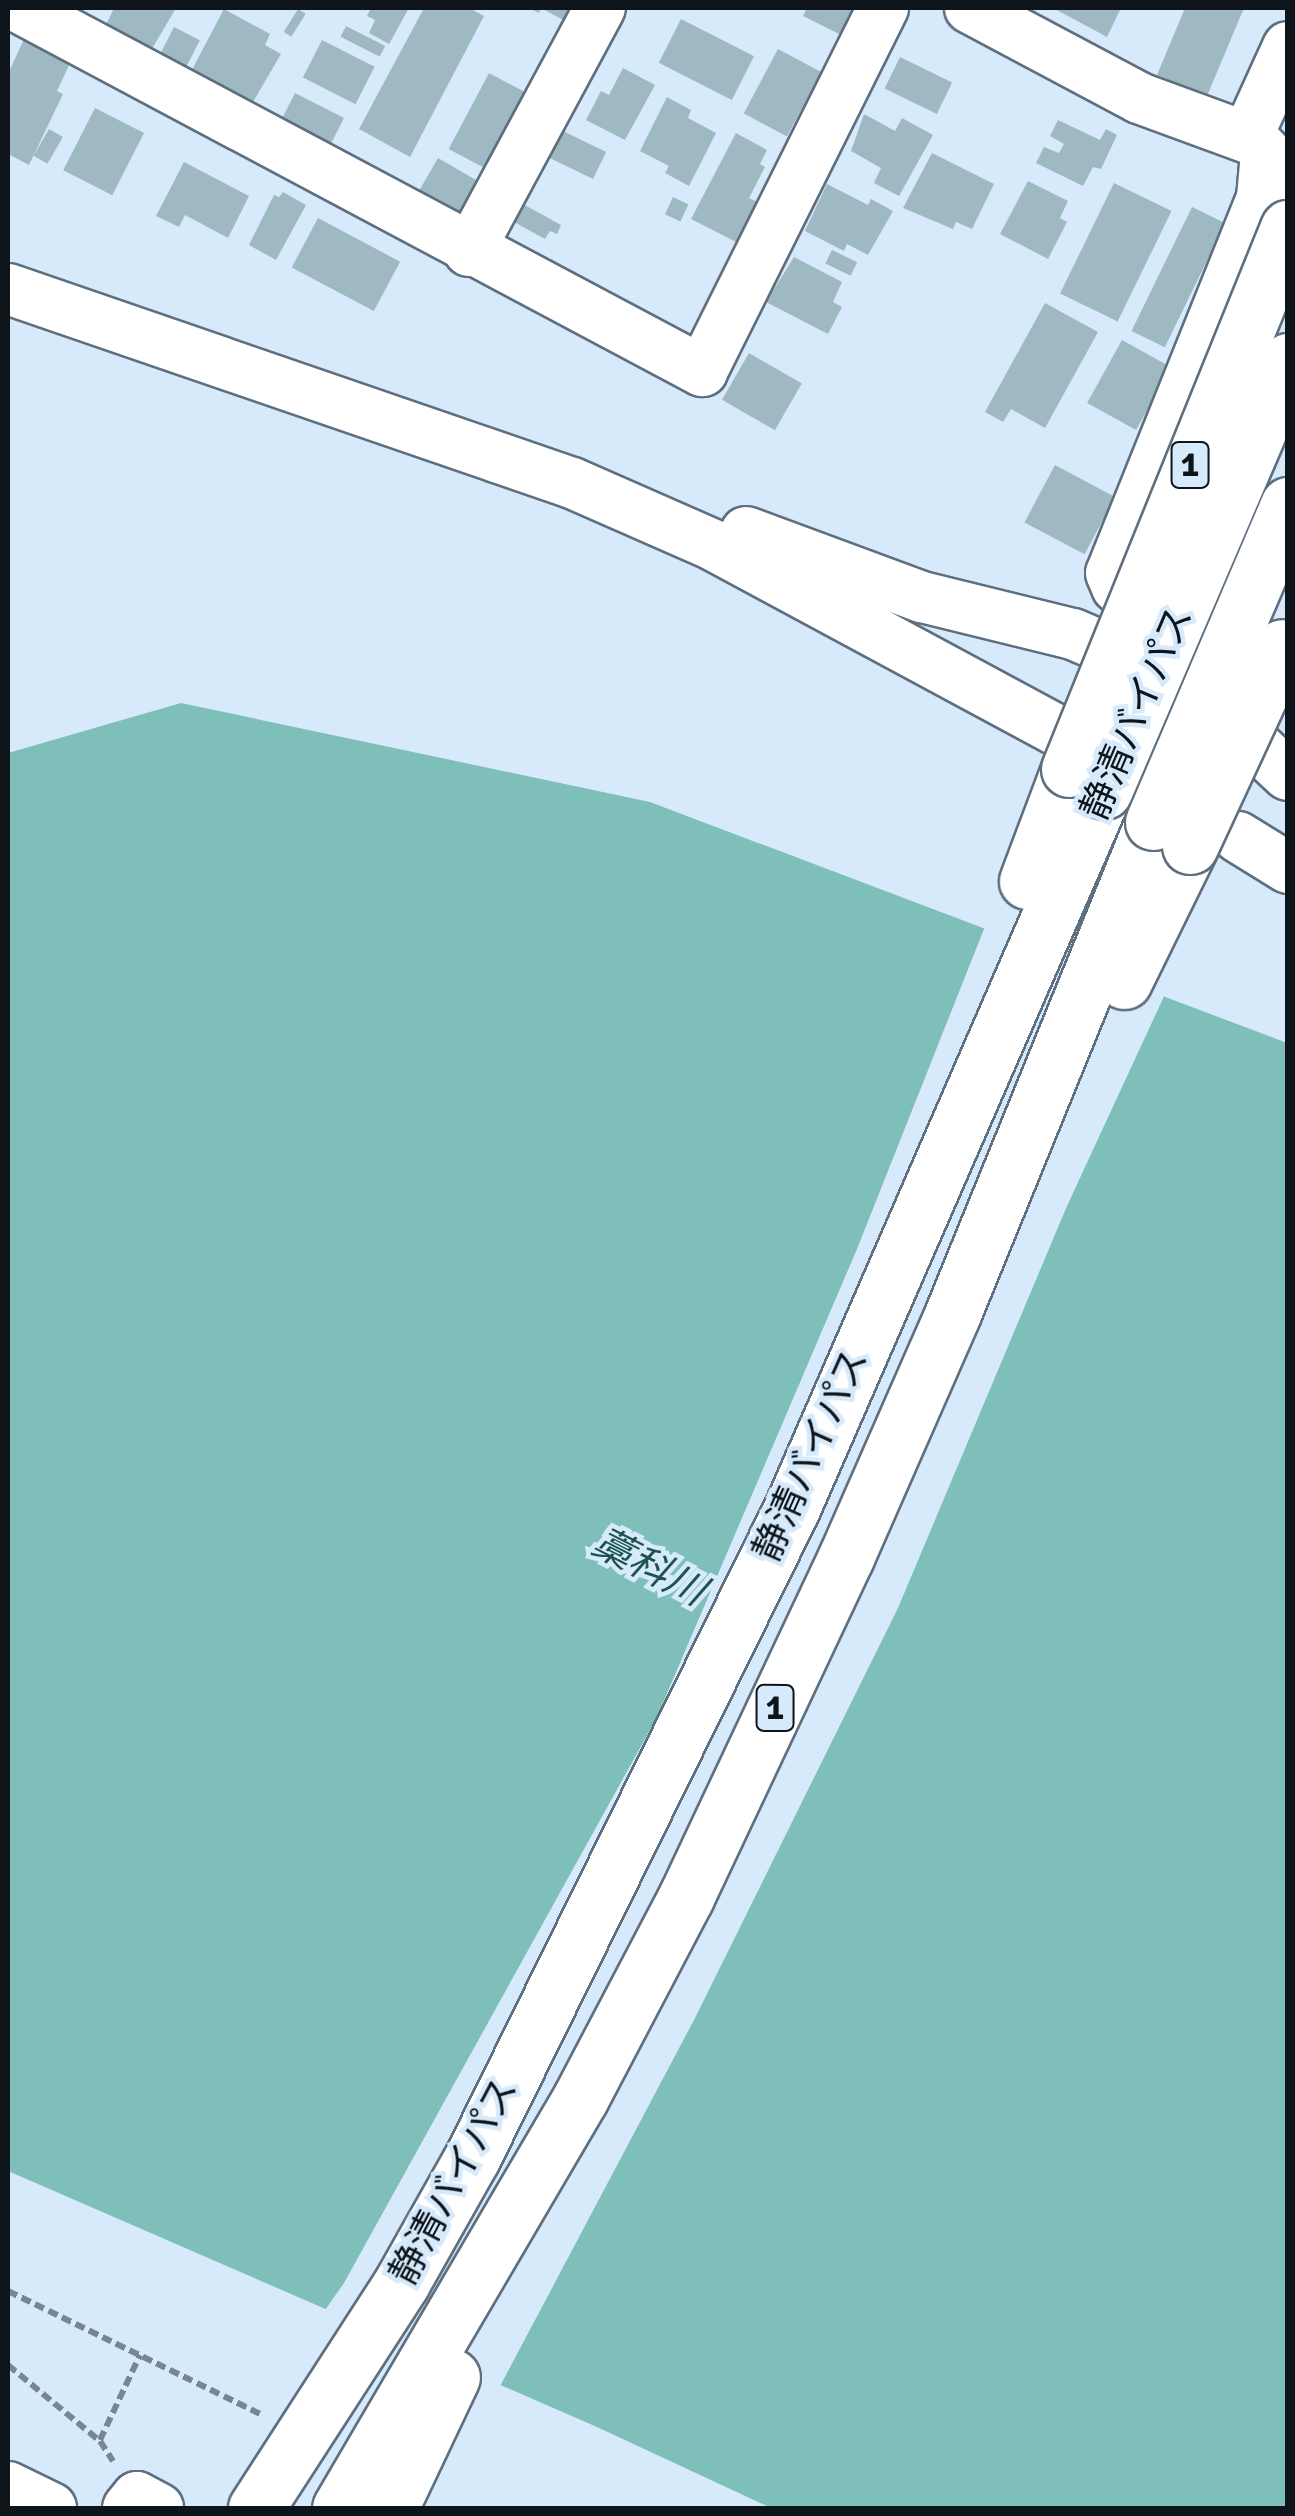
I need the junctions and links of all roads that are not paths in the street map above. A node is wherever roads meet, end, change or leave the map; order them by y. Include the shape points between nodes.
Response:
1 (20, 8) edge
2 (600, 8) edge
3 (883, 8) edge
4 (970, 8) edge
5 (1288, 47) edge
6 (1247, 138) junction
7 (1288, 228) edge
8 (469, 251) junction
9 (8, 288) edge
10 (1288, 360) edge
11 (572, 483) junction
12 (1288, 506) edge
13 (1288, 633) edge
14 (1097, 644) dead end
15 (1288, 670) edge
16 (1090, 748) dead end
17 (1238, 836) dead end
18 (1288, 868) edge
19 (893, 1266) junction
20 (953, 1313) junction
21 (524, 2044) junction
22 (581, 2097) junction
23 (8, 2487) edge
24 (51, 2508) edge
25 (214, 2508) edge
26 (256, 2508) edge
27 (340, 2508) edge
28 (390, 2508) edge

1 - 8 street
2 - 8 street
3 - 8 street via 702,371
4 - 6 street via 1139,98
5 - 6 street
6 - 15 street via 1266,153 1262,198 1111,574 1117,587
7 - 19 highway, 1, bridge via 1093,702
9 - 11 street
10 - 19 highway, 静清バイパス / 1, bridge
11 - 14 street via 666,504 922,597
11 - 16 street via 713,545
12 - 20 highway, 静清バイパス / 1, bridge
13 - 20 highway, 1, bridge via 1134,962
17 - 18 street
19 - 21 highway, 静清バイパス / 1 via 792,1508
20 - 22 highway, 静清バイパス / 1 via 686,1897
21 - 25 highway, 1
21 - 26 highway, 静清バイパス / 1 via 472,2158 402,2282
22 - 27 highway, 静清バイパス / 1
22 - 28 highway, 1
23 - 24 street

